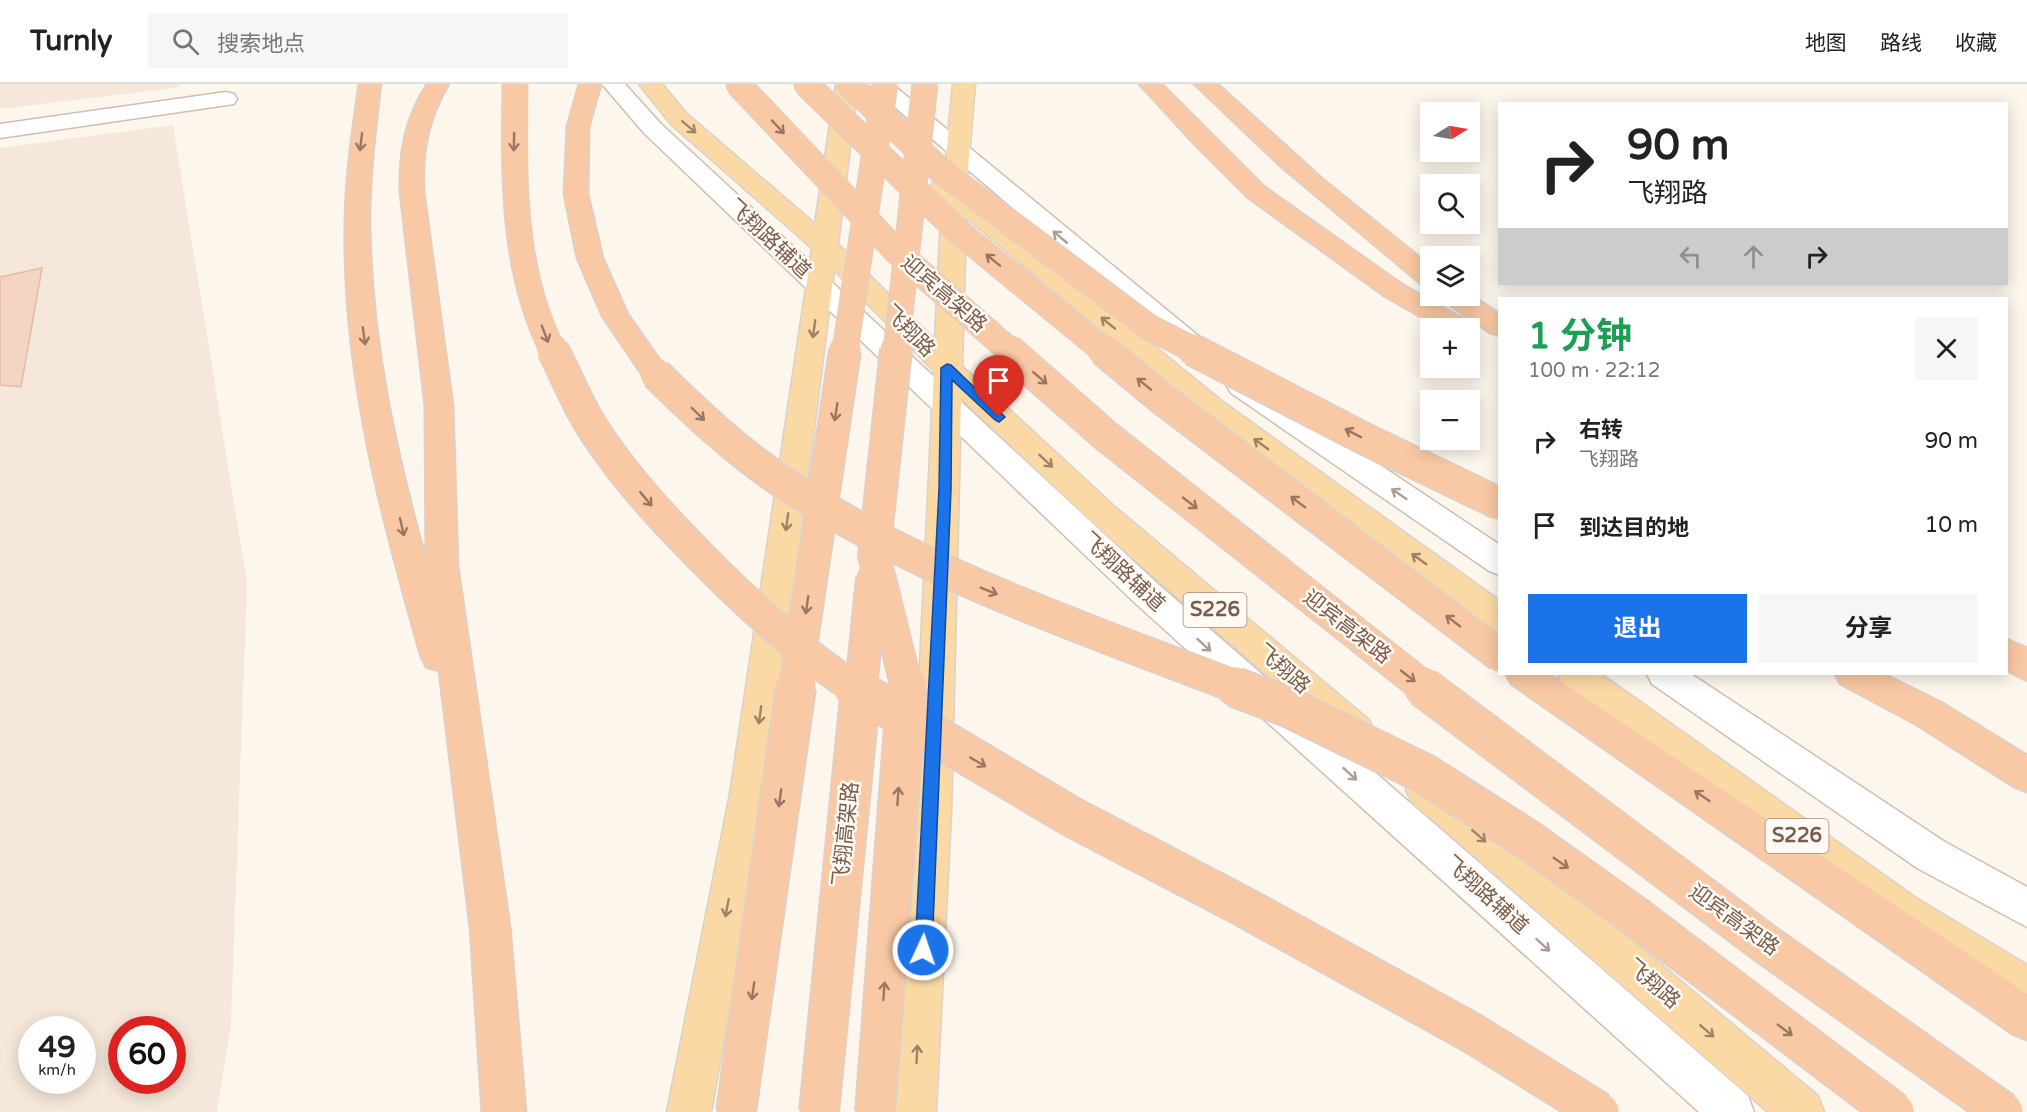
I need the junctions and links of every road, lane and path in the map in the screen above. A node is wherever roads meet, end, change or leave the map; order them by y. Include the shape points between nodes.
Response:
1 (370, 84) edge
2 (438, 84) edge
3 (515, 84) edge
4 (590, 84) edge
5 (613, 84) edge
6 (650, 84) edge
7 (738, 84) edge
8 (806, 84) edge
9 (879, 84) edge
10 (885, 84) edge
11 (925, 84) edge
12 (964, 84) edge
13 (1150, 84) edge
14 (1205, 84) edge
15 (845, 86) edge
16 (226, 99) dead end
17 (0, 131) edge
18 (958, 152) junction
19 (954, 197) junction
20 (826, 247) junction
21 (1420, 271) edge
22 (820, 287) junction
23 (1469, 306) edge
24 (1442, 318) edge
25 (1498, 326) edge
26 (1480, 340) edge
27 (1498, 350) edge
28 (947, 368) junction
29 (947, 406) junction
30 (1498, 503) edge
31 (874, 555) junction
32 (1498, 561) edge
33 (1498, 618) edge
34 (1498, 654) edge
35 (2008, 654) edge
36 (2027, 666) edge
37 (1524, 675) edge
38 (1576, 675) edge
39 (1665, 675) edge
40 (1854, 675) edge
41 (466, 748) junction
42 (2027, 775) edge
43 (2027, 908) edge
44 (2027, 988) edge
45 (2027, 1019) edge
46 (504, 1112) edge
47 (689, 1112) edge
48 (736, 1112) edge
49 (819, 1112) edge
50 (875, 1112) edge
51 (914, 1112) edge
52 (1599, 1112) edge
53 (1732, 1112) edge
54 (1802, 1112) edge
55 (1894, 1112) edge
56 (2003, 1112) edge

1 -> 41 highway via 360,150 357,253 376,422 413,575
2 - 41 highway via 416,125 412,192 439,406 442,566
3 -> 52 highway, bridge via 517,222 527,279 546,337 591,426 623,471 662,518 753,609 839,678 919,728 1072,817 1472,1033
4 -> 55 highway, bridge via 578,127 576,194 590,258 615,316 656,374 718,433 782,482 872,535 981,588 1290,708 1425,774 1635,915
5 - 22 street, 飞翔路辅道 via 652,128
6 -> 20 main road, 飞翔路 / S226 via 679,119
7 -> 56 highway, 迎宾高架路, bridge via 896,251 1106,436 1468,722 1767,945
34 -> 8 highway, bridge via 1161,398 959,232
9 - 18 street
10 -> 48 highway, bridge
11 - 31 highway, 飞翔高架路, bridge
12 - 18 main road
13 - 24 highway via 1256,192 1393,290
14 - 21 highway via 1291,165
15 - 19 main road
15 - 20 main road
30 -> 15 highway, bridge via 1149,327 940,170
16 - 17 street
18 - 19 main road
32 -> 18 street via 1239,384
19 - 28 main road
33 -> 19 main road via 1213,409
20 - 22 main road
20 - 28 main road, 飞翔路 / S226
22 - 29 street, 飞翔路辅道
22 -> 47 main road via 749,794
23 - 25 highway
26 - 27 highway
28 - 29 main road
28 -> 54 main road, 飞翔路 / S226 via 1104,515
51 -> 29 main road via 932,800
29 -> 53 street, 飞翔路辅道 via 1147,594
31 - 49 highway, 飞翔高架路, bridge
50 -> 31 highway, bridge via 907,686
35 - 36 highway
45 -> 37 highway
38 - 44 main road, S226 via 1902,912
39 - 43 street via 1931,855
40 - 42 highway via 1929,713
41 - 46 highway via 490,927

